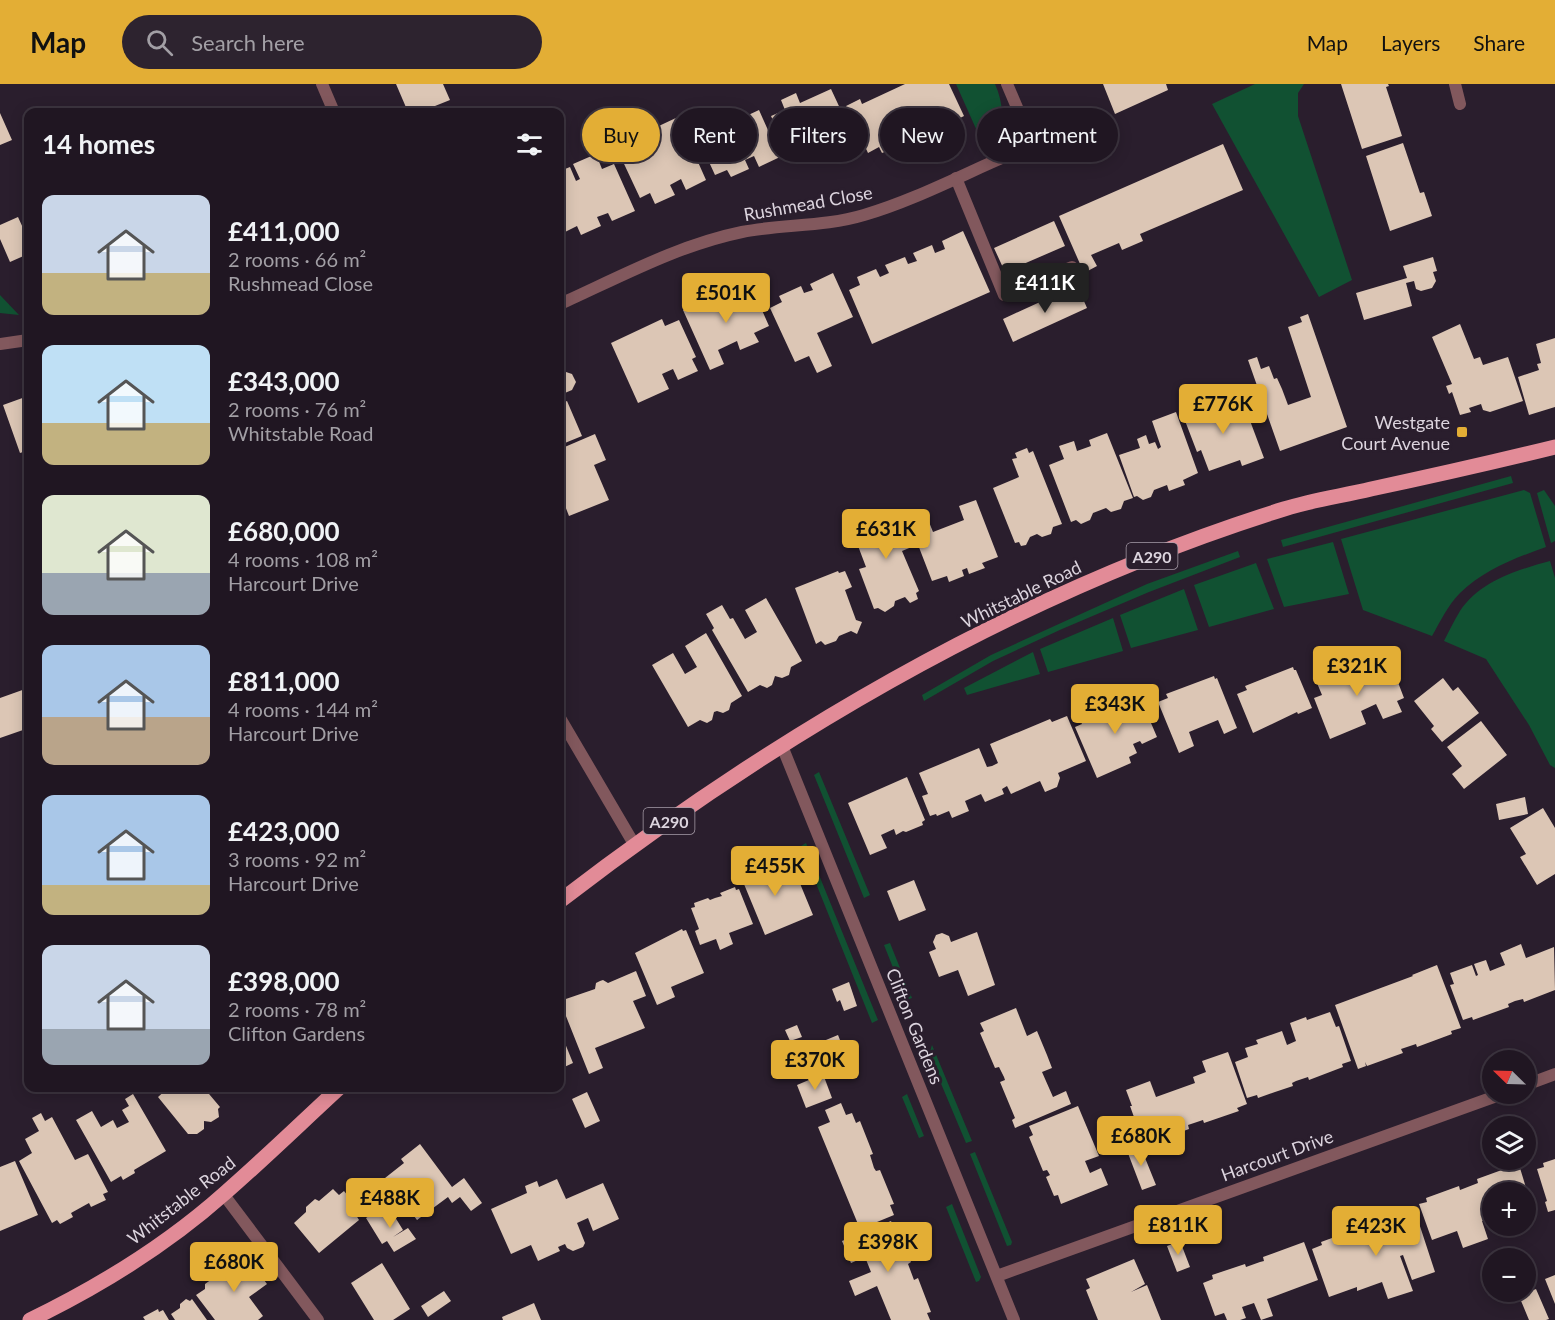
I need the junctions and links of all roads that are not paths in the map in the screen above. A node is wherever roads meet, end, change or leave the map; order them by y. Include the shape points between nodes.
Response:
1 (322, 84) edge
2 (1007, 84) edge
3 (1455, 84) edge
4 (1460, 104) dead end
5 (332, 108) edge
6 (956, 178) junction
7 (1072, 267) dead end
8 (564, 302) edge
9 (24, 341) edge
10 (0, 344) edge
11 (1554, 449) edge
12 (564, 725) edge
13 (782, 746) junction
14 (634, 844) junction
15 (564, 898) edge
16 (1555, 1074) edge
17 (1536, 1081) edge
18 (335, 1092) edge
19 (1482, 1101) edge
20 (224, 1195) junction
21 (997, 1276) junction
22 (30, 1320) edge
23 (318, 1320) edge
24 (1014, 1320) edge

1 - 5 street
2 - 6 street, Rushmead Close via 1033,146
3 - 4 street
6 - 7 street via 1004,295
6 - 8 street, Rushmead Close via 862,216 744,232 703,242
9 - 10 street
11 - 13 main road, Whitstable Road / A290 via 1286,508 1173,548 1017,616 913,669
12 - 14 street
13 - 14 main road, Whitstable Road / A290
13 - 21 street, Clifton Gardens
14 - 15 main road, Whitstable Road / A290
16 - 17 street
18 - 20 main road, Whitstable Road
19 - 21 street, Harcourt Drive
20 - 22 main road, Whitstable Road via 150,1251
20 - 23 street
21 - 24 street, Clifton Gardens

